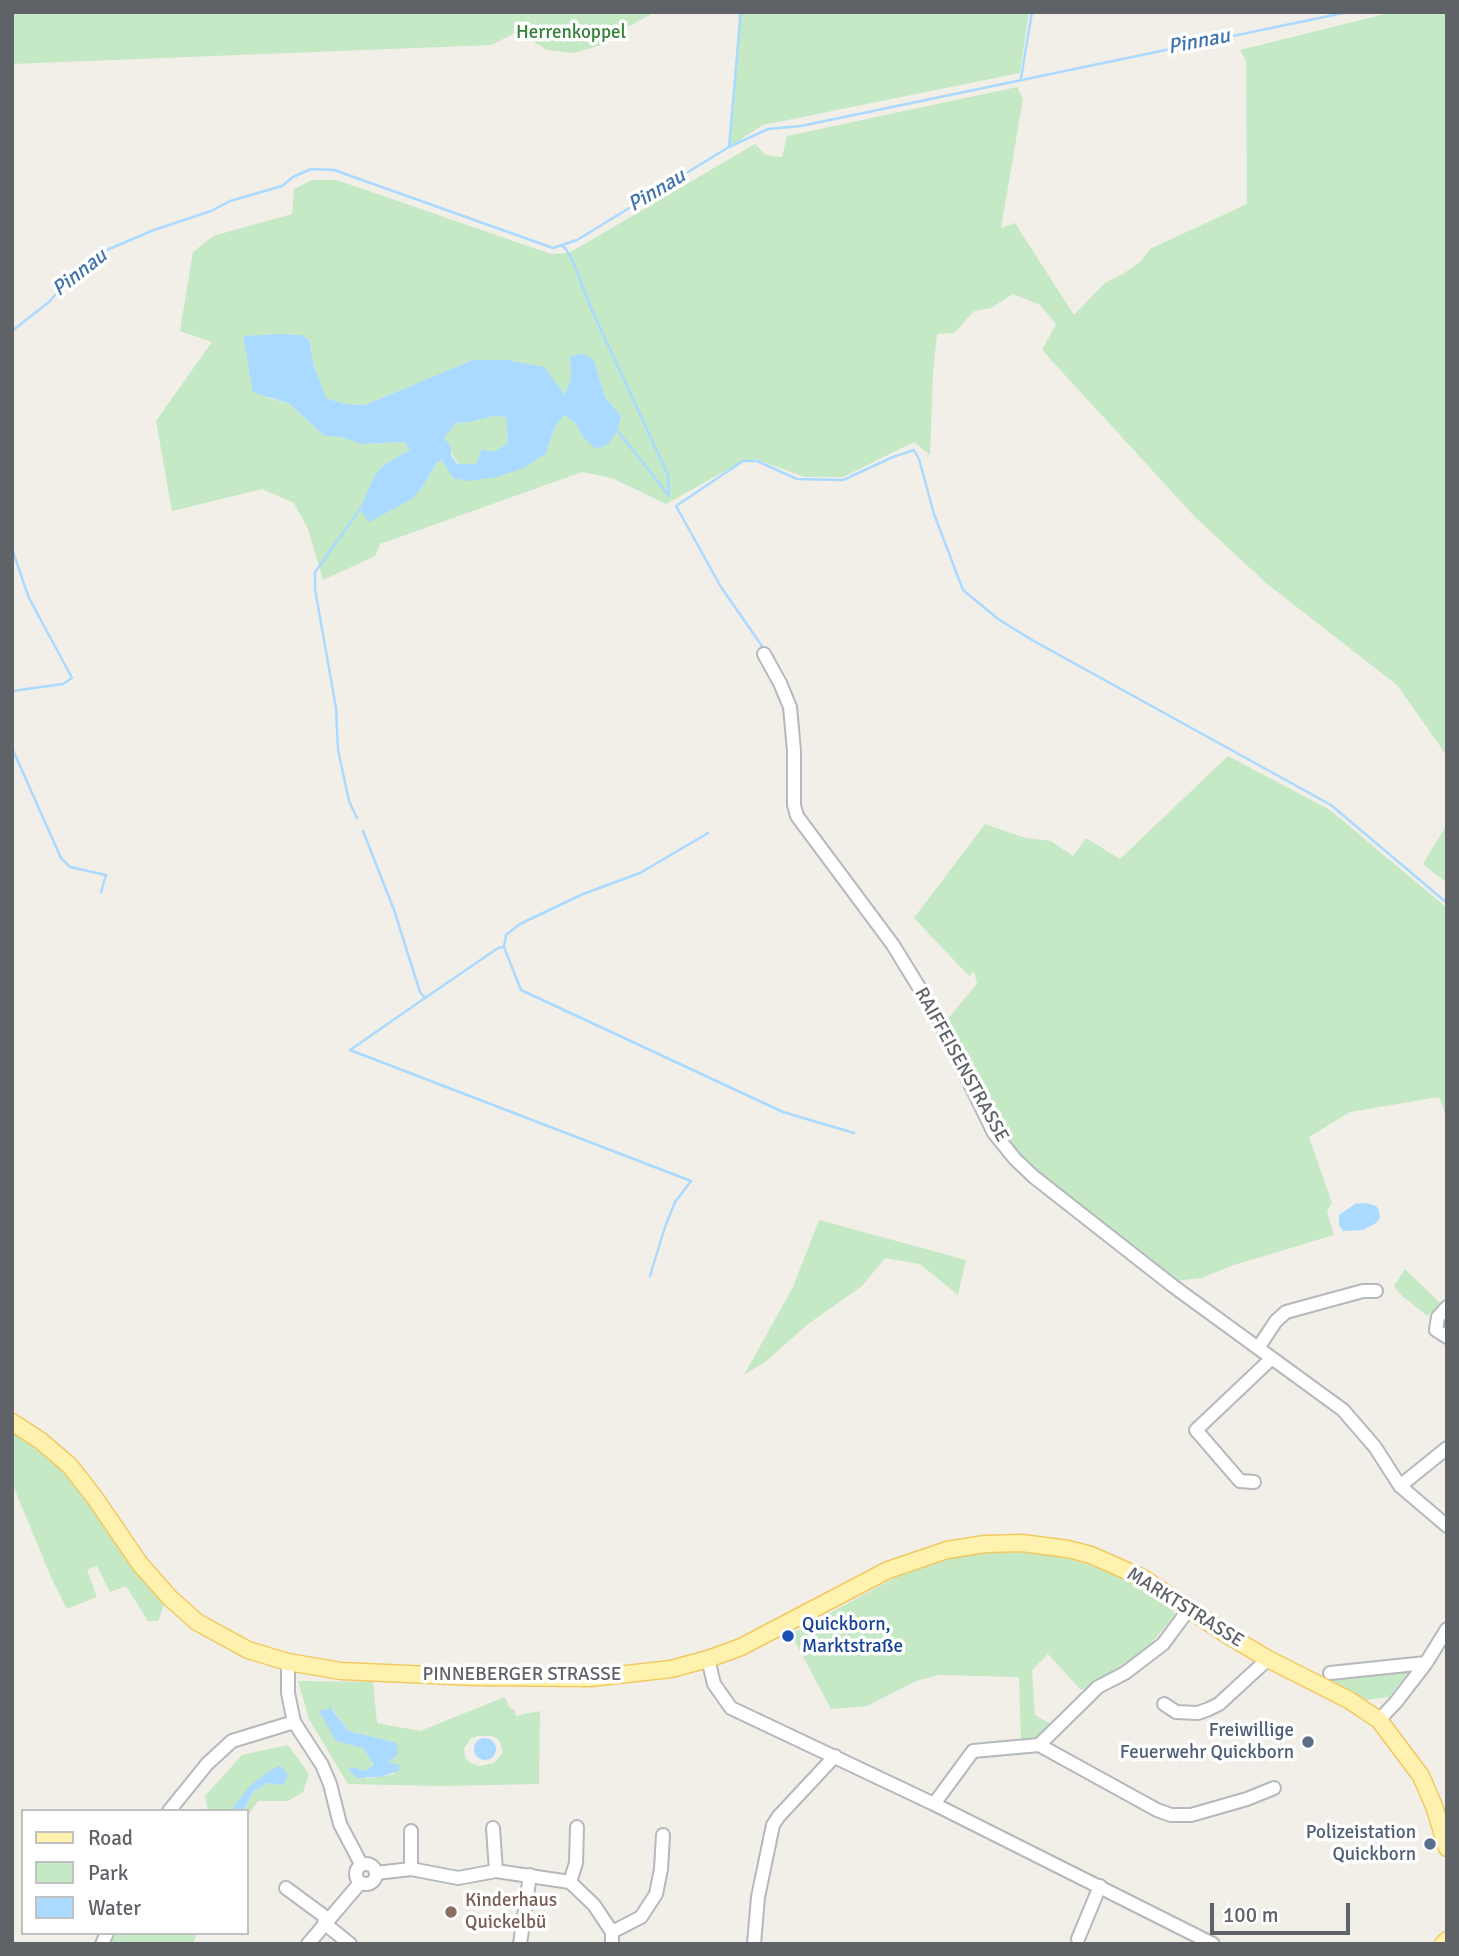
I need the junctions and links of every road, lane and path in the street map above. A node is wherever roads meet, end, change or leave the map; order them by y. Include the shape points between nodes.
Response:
1 (764, 654) dead end
2 (1376, 1291) dead end
3 (1447, 1307) edge
4 (1447, 1337) edge
5 (1258, 1348) junction
6 (1271, 1359) junction
7 (12, 1422) edge
8 (1447, 1448) edge
9 (1254, 1482) dead end
10 (1401, 1486) junction
11 (1447, 1526) edge
12 (1189, 1609) junction
13 (1447, 1629) edge
14 (708, 1659) junction
15 (1268, 1659) junction
16 (288, 1662) junction
17 (1426, 1663) junction
18 (1329, 1673) dead end
19 (1164, 1704) dead end
20 (1379, 1720) junction
21 (294, 1722) junction
22 (1039, 1745) junction
23 (835, 1756) junction
24 (1274, 1788) dead end
25 (934, 1804) junction
26 (171, 1809) edge
27 (577, 1827) dead end
28 (493, 1828) dead end
29 (411, 1831) dead end
30 (663, 1835) dead end
31 (1446, 1842) edge
32 (361, 1864) junction
33 (411, 1869) junction
34 (496, 1871) junction
35 (376, 1873) junction
36 (530, 1875) junction
37 (360, 1882) junction
38 (570, 1882) junction
39 (1100, 1886) junction
40 (286, 1888) dead end
41 (326, 1921) junction
42 (612, 1938) edge
43 (1078, 1939) dead end
44 (1447, 1940) edge
45 (308, 1944) edge
46 (350, 1944) edge
47 (520, 1944) edge
48 (754, 1944) edge
49 (1213, 1944) edge
50 (1443, 1944) edge

1 - 5 street, RAIFFEISENSTRASSE via 790,707 797,816 893,945 939,1020 994,1133 1034,1177
2 - 5 street via 1286,1312
3 - 4 street via 1438,1317 1436,1330
5 - 6 street, RAIFFEISENSTRASSE
6 - 9 street via 1196,1430 1240,1481
6 - 10 street, RAIFFEISENSTRASSE via 1343,1410
7 - 16 main road, PINNEBERGER STRASSE via 69,1466 140,1564 197,1622 248,1650
8 - 10 street
10 - 11 street, RAIFFEISENSTRASSE
12 - 14 main road, MARKTSTRASSE via 1143,1578 1091,1555 1022,1543 985,1544 947,1550 888,1570 741,1647
12 - 15 main road, MARKTSTRASSE
12 - 22 street via 1163,1644 1098,1687
13 - 17 street
14 - 16 main road, PINNEBERGER STRASSE via 670,1669 591,1678 386,1674
14 - 23 street via 714,1684 731,1708
15 - 19 street, MARKTSTRASSE via 1209,1709 1177,1712
15 - 20 main road, MARKTSTRASSE
16 - 21 street
17 - 18 street
17 - 20 street
20 - 31 main road, MARKTSTRASSE via 1421,1776
21 - 26 street via 232,1741 206,1764
21 - 32 street via 322,1765 340,1824
22 - 24 street via 1171,1815 1191,1815
22 - 25 street via 972,1751
23 - 25 street
23 - 48 street via 773,1825
25 - 39 street
27 - 38 street via 576,1863
28 - 34 street
29 - 33 street
30 - 42 street via 656,1894 641,1917
32 - 35 street via 373,1866
32 - 37 street via 356,1869
33 - 34 street via 458,1878
33 - 35 street
34 - 36 street
35 - 37 street via 371,1883
36 - 38 street
36 - 47 street
37 - 41 street
38 - 42 street via 594,1905
39 - 43 street
39 - 49 street
40 - 41 street
41 - 45 street
41 - 46 street
44 - 50 main road

